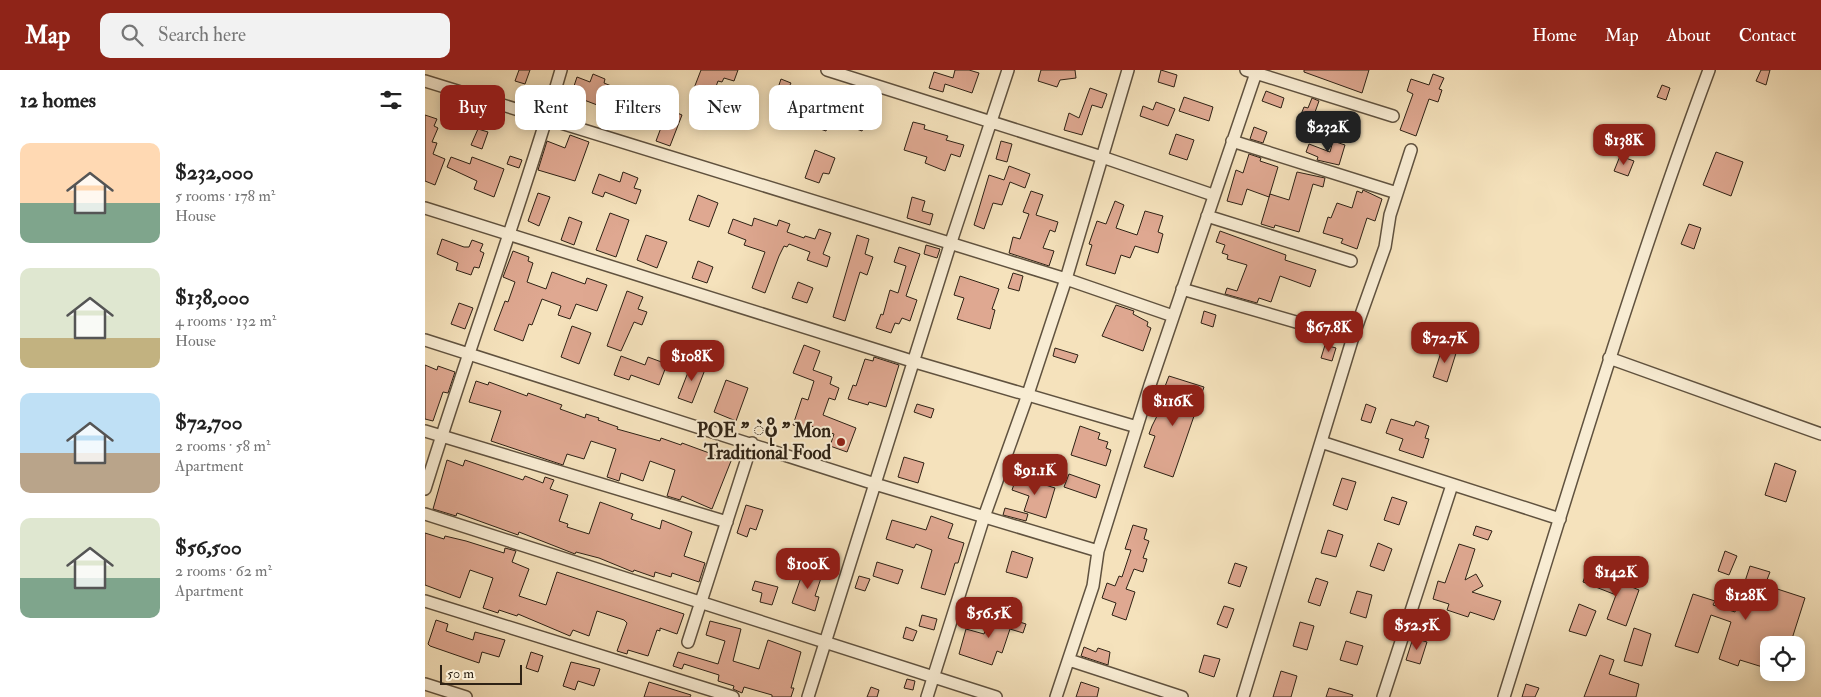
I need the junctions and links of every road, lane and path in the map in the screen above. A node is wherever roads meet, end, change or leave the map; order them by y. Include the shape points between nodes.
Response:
1 (561, 70) edge
2 (827, 70) edge
3 (1008, 70) edge
4 (1128, 70) edge
5 (1709, 70) edge
6 (1253, 71) edge
7 (425, 80) edge
8 (557, 85) edge
9 (515, 109) edge
10 (1393, 116) dead end
11 (990, 122) junction
12 (543, 130) edge
13 (582, 130) edge
14 (1232, 141) junction
15 (1411, 150) dead end
16 (1102, 157) junction
17 (1397, 193) junction
18 (1213, 196) junction
19 (425, 208) edge
20 (1207, 216) junction
21 (508, 234) junction
22 (950, 245) junction
23 (1351, 261) dead end
24 (1066, 279) junction
25 (1182, 289) junction
26 (1173, 316) junction
27 (1335, 333) dead end
28 (425, 340) edge
29 (467, 353) junction
30 (1609, 358) junction
31 (915, 362) junction
32 (1027, 397) junction
33 (1137, 428) junction
34 (425, 431) edge
35 (1821, 434) edge
36 (441, 436) junction
37 (752, 442) junction
38 (1321, 442) junction
39 (875, 484) junction
40 (1452, 485) junction
41 (425, 489) edge
42 (425, 514) edge
43 (984, 517) junction
44 (1560, 519) junction
45 (727, 522) junction
46 (1098, 551) junction
47 (425, 601) edge
48 (701, 602) junction
49 (824, 641) junction
50 (688, 642) dead end
51 (1069, 660) junction
52 (934, 676) junction
53 (425, 684) edge
54 (466, 697) edge
55 (733, 697) edge
56 (808, 697) edge
57 (927, 697) edge
58 (996, 697) edge
59 (1056, 697) edge
60 (1182, 697) edge
61 (1243, 697) edge
62 (1383, 697) edge
63 (1504, 697) edge

1 - 8 street
2 - 11 street
3 - 11 street
4 - 16 street
5 - 30 street
6 - 10 street
6 - 14 street
7 - 9 street
11 - 16 street
11 - 22 street
12 - 21 street
13 - 22 street
14 - 17 street
14 - 18 street
15 - 17 street
16 - 18 street
16 - 24 street
17 - 38 street via 1385,247
18 - 20 street
19 - 21 street
20 - 23 street
20 - 25 street
21 - 29 street
21 - 31 street
22 - 24 street
22 - 31 street
24 - 26 street
24 - 32 street
25 - 26 street
25 - 27 street
26 - 33 street
28 - 29 street
29 - 36 street
29 - 37 street
30 - 35 street
30 - 44 street
31 - 32 street
31 - 39 street
32 - 33 street
32 - 43 street
33 - 46 street
34 - 36 street
36 - 41 street
36 - 45 street
37 - 39 street
37 - 45 street
38 - 40 street
38 - 61 street
39 - 43 street
39 - 49 street
40 - 44 street
40 - 62 street
42 - 48 street
43 - 46 street
43 - 52 street
44 - 63 street
45 - 48 street
46 - 51 street via 1093,586
47 - 55 street
48 - 49 street
48 - 50 street
49 - 52 street
49 - 56 street
51 - 59 street
51 - 60 street
52 - 57 street
52 - 58 street
53 - 54 street

